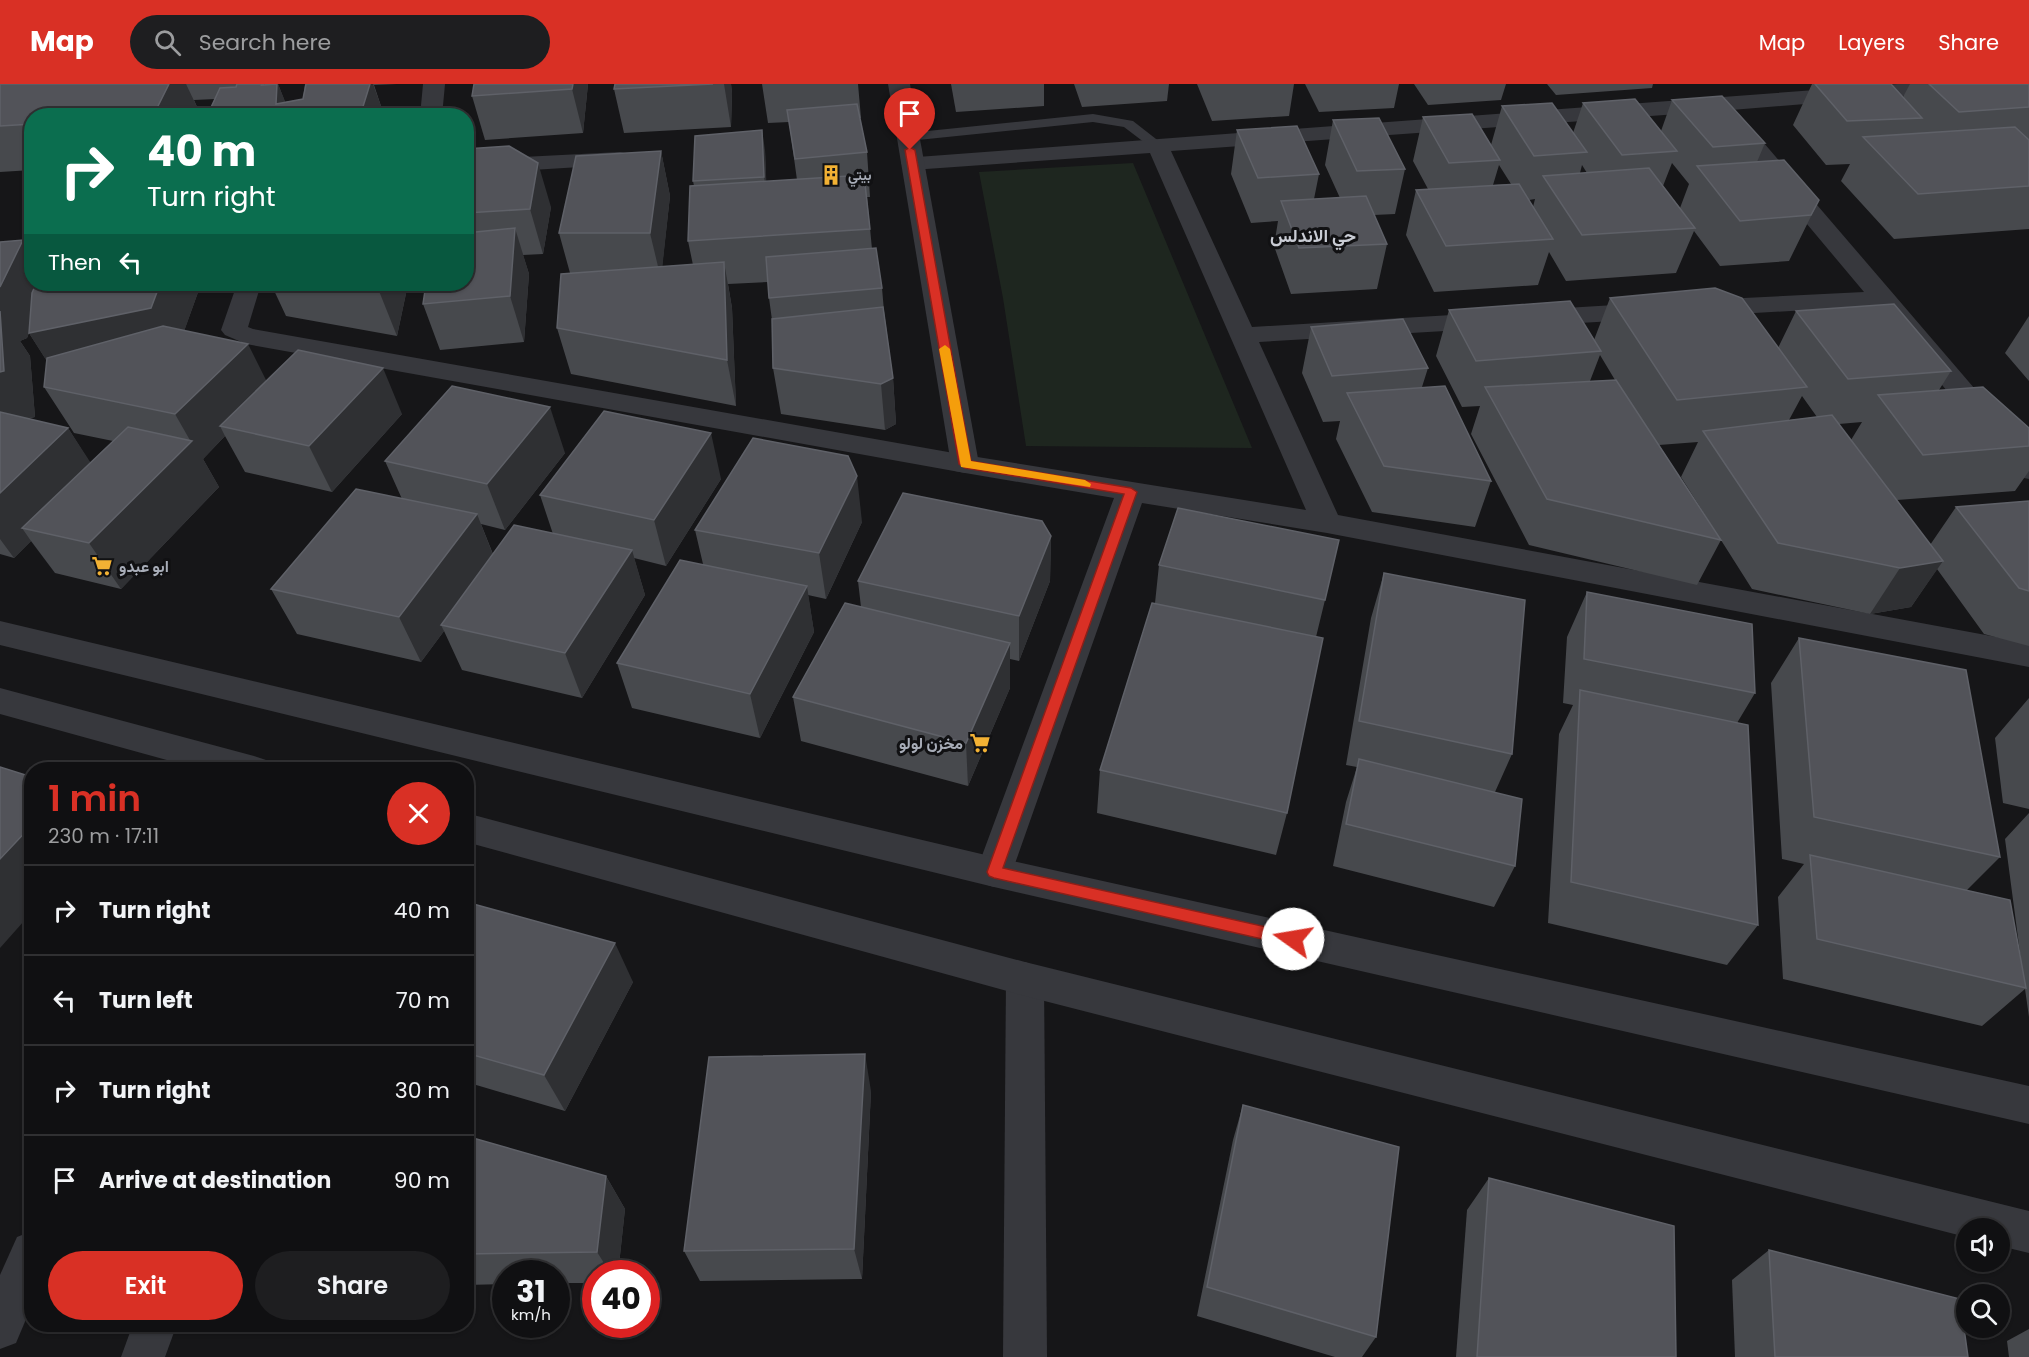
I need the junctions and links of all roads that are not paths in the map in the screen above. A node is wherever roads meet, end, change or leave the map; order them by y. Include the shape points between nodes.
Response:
1 (434, 84) edge
2 (899, 84) edge
3 (1974, 84) edge
4 (1719, 105) junction
5 (432, 108) edge
6 (908, 137) junction
7 (1158, 146) junction
8 (639, 158) edge
9 (912, 164) junction
10 (474, 167) edge
11 (247, 291) edge
12 (1883, 298) junction
13 (1243, 335) junction
14 (965, 464) junction
15 (2029, 470) edge
16 (1131, 492) junction
17 (1327, 523) junction
18 (0, 633) edge
19 (2029, 656) edge
20 (0, 701) edge
21 (225, 762) edge
22 (474, 829) edge
23 (994, 872) junction
24 (1025, 979) junction
25 (2029, 1105) edge
26 (2029, 1232) edge
27 (24, 1271) edge
28 (0, 1327) edge
29 (153, 1332) edge
30 (143, 1357) edge
31 (1025, 1357) edge

1 - 5 street
2 - 6 street
3 - 4 street
4 - 7 street
4 - 12 street
6 - 7 lane via 1093,118 1128,124
6 - 9 street
7 - 9 street
7 - 13 street
8 - 10 street
9 - 14 street
11 - 14 street via 234,330 246,336
12 - 13 street
12 - 15 street
13 - 17 street
14 - 16 street
16 - 17 street
16 - 23 street
17 - 19 street
18 - 23 street
20 - 21 street
22 - 24 street
23 - 25 street
24 - 26 street
24 - 31 street
27 - 28 street
29 - 30 street

